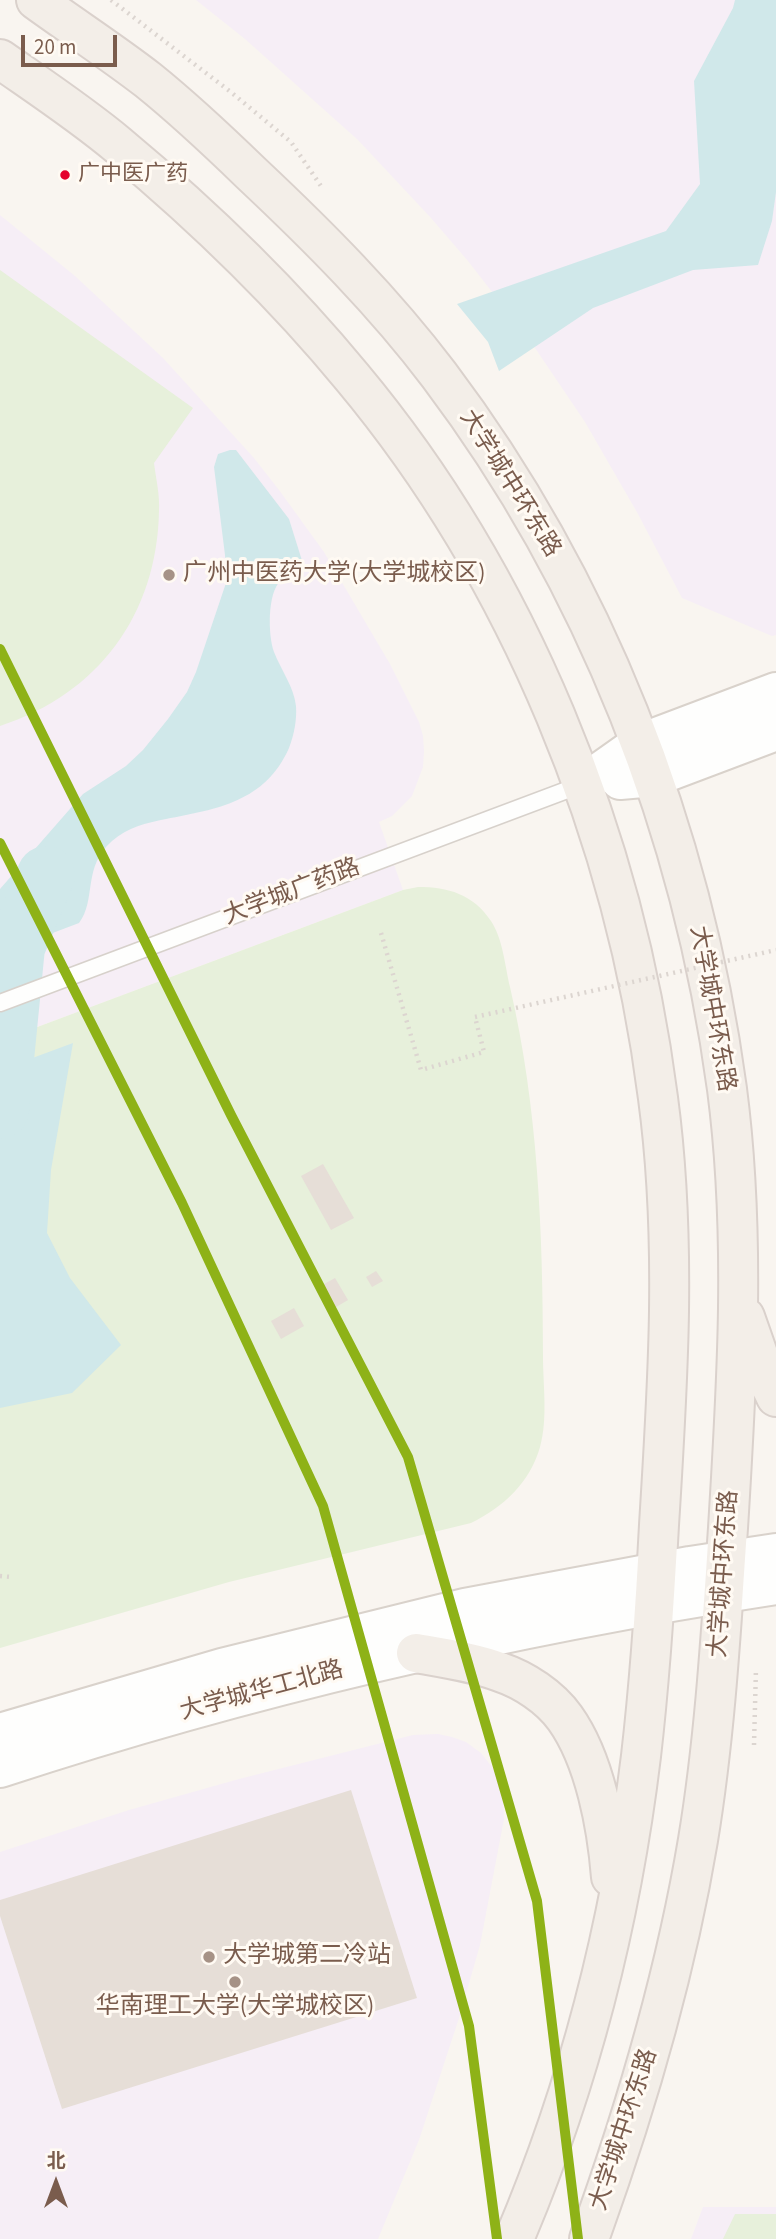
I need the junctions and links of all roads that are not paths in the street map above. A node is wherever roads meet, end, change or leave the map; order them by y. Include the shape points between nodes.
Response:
1 (36, 0) edge
2 (0, 59) edge
3 (776, 692) edge
4 (776, 731) edge
5 (647, 760) junction
6 (583, 784) junction
7 (0, 1003) edge
8 (737, 1295) junction
9 (776, 1397) edge
10 (776, 1553) edge
11 (725, 1576) junction
12 (776, 1585) edge
13 (656, 1588) junction
14 (416, 1653) junction
15 (0, 1734) edge
16 (0, 1768) edge
17 (614, 1913) junction
18 (514, 2239) edge
19 (589, 2239) edge

1 - 5 main road, 大学城中环东路 via 149,81 230,152 319,237 412,342 488,444 546,538 583,610
2 - 6 main road via 106,135 168,188 253,267 352,376 431,482 486,572 521,639
3 - 5 main road, 大学城广药路
4 - 5 main road, 大学城广药路
5 - 6 main road, 大学城广药路
5 - 8 main road, 大学城中环东路 via 691,905 724,1069 736,1199
6 - 7 lane, 大学城广药路
6 - 13 main road via 634,960 663,1142 669,1263
8 - 9 main road
8 - 11 main road, 大学城中环东路
10 - 11 main road, 大学城华工北路
11 - 12 main road, 大学城华工北路
11 - 13 main road, 大学城华工北路
11 - 19 main road, 大学城中环东路 via 708,1769 690,1884 655,2036
13 - 14 main road, 大学城华工北路 via 537,1626
13 - 15 main road, 大学城华工北路 via 465,1608 165,1684
13 - 17 main road via 640,1761
14 - 16 main road, 大学城华工北路 via 219,1702
14 - 17 main road via 500,1672 534,1689 563,1715 593,1780 609,1857
17 - 18 main road via 575,2068

